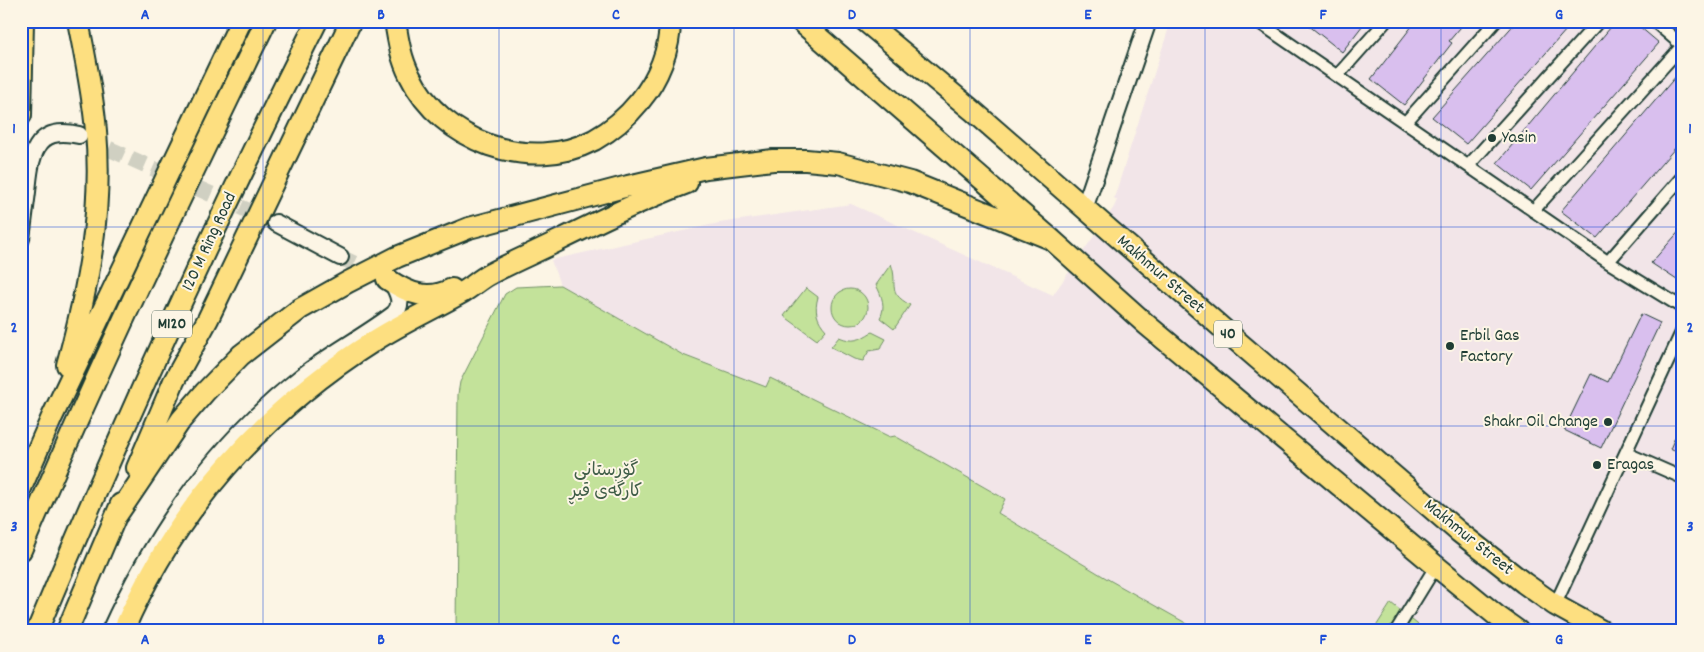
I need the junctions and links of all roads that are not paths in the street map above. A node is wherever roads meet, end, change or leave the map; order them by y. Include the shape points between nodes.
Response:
1 (23, 21) edge
2 (78, 21) edge
3 (241, 21) edge
4 (266, 21) edge
5 (317, 21) edge
6 (352, 21) edge
7 (395, 21) edge
8 (670, 21) edge
9 (800, 21) edge
10 (865, 21) edge
11 (1148, 21) edge
12 (1386, 21) edge
13 (1496, 21) edge
14 (1599, 21) edge
15 (1654, 21) edge
16 (1265, 23) edge
17 (1683, 46) edge
18 (1337, 76) junction
19 (21, 115) edge
20 (1405, 123) junction
21 (79, 135) tunnel mouth
22 (753, 162) junction
23 (1468, 166) junction
24 (1683, 176) edge
25 (1084, 209) junction
26 (1533, 211) junction
27 (276, 223) tunnel mouth
28 (21, 239) edge
29 (1051, 239) junction
30 (340, 257) tunnel mouth
31 (1608, 262) junction
32 (488, 275) junction
33 (389, 281) joint
34 (1683, 308) edge
35 (1683, 329) edge
36 (52, 417) junction
37 (1626, 453) junction
38 (1683, 478) edge
39 (21, 488) edge
40 (117, 515) junction
41 (21, 550) edge
42 (1436, 566) junction
43 (1555, 605) junction
44 (37, 631) edge
45 (67, 631) edge
46 (110, 631) edge
47 (123, 631) edge
48 (1396, 631) edge
49 (1518, 631) edge
50 (1602, 631) edge

1 - 19 highway
2 - 36 highway via 96,130 94,243 79,321
3 - 36 highway
4 - 41 highway, M120 via 101,368
5 - 44 highway, 120 M Ring Road / M120 via 148,375
6 - 40 highway via 208,319 174,381
7 - 8 highway via 410,77 442,118 486,144 536,153 570,149 593,140 631,112 658,74 666,51
9 - 29 highway, 40
10 - 25 highway, Makhmur Street / 40
11 - 25 street
12 - 18 street
13 - 20 street
14 - 23 street
15 - 17 street
16 - 18 street
17 - 26 street
18 - 20 street
20 - 23 street
21 - 28 street via 68,132 50,135 33,152
22 - 29 highway via 806,160 874,171 910,182
22 - 32 highway via 662,192
22 - 40 highway via 696,170 512,215 432,241 348,282 300,310 235,361 181,420
23 - 26 street
24 - 31 street
25 - 43 highway, Makhmur Street / 40 via 1459,532
26 - 31 street
27 - 30 street
29 - 42 highway, 40 via 1147,325
31 - 34 street
32 - 33 highway via 430,296
32 - 47 highway via 336,366 263,427 193,508 166,547 146,580
33 - 46 street via 400,300 399,308 300,378 230,444 183,502 154,545
35 - 37 street
36 - 39 highway
37 - 38 street
37 - 43 street
40 - 45 highway
42 - 48 street
42 - 49 highway, 40
43 - 50 highway, Makhmur Street / 40

